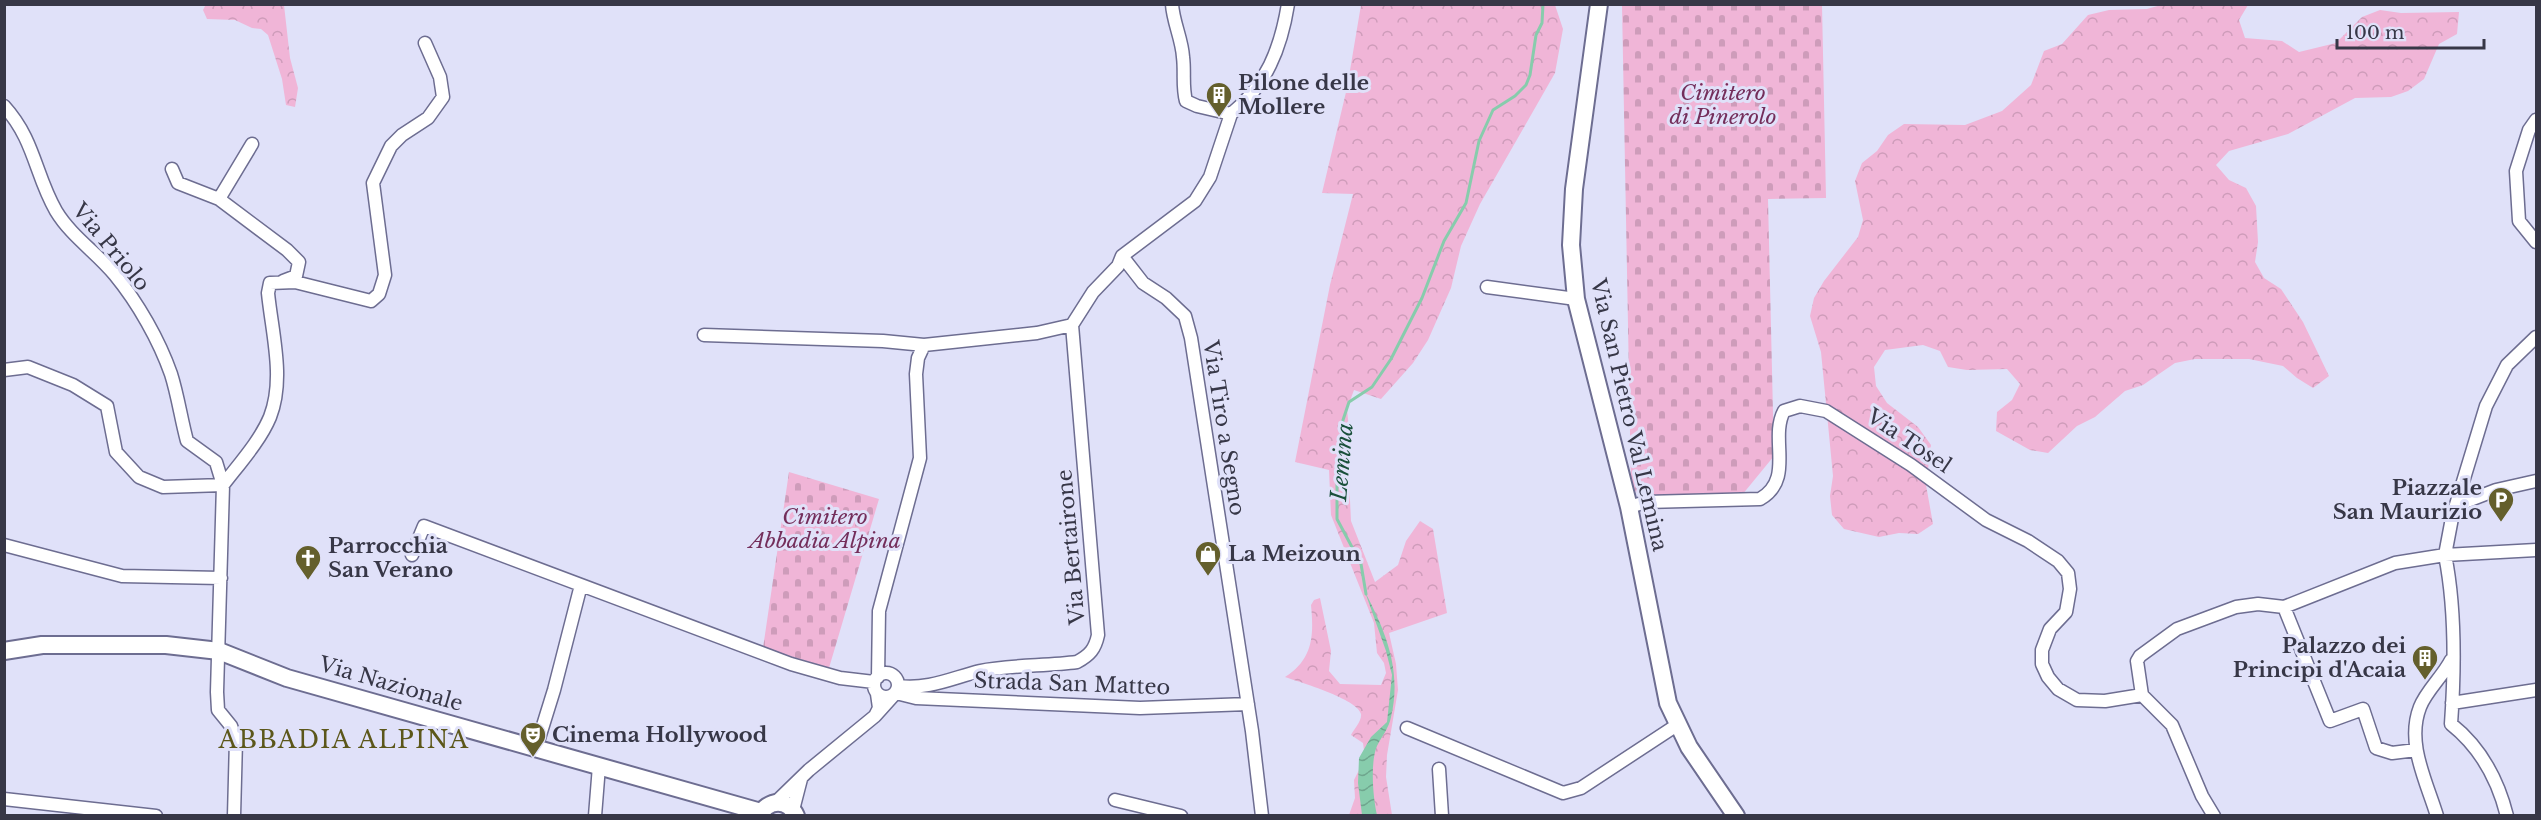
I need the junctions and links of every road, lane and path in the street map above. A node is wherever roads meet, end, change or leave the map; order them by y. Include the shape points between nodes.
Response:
1 (1172, 4) edge
2 (1288, 4) edge
3 (1599, 4) edge
4 (425, 44) dead end
5 (4, 106) edge
6 (1231, 114) junction
7 (2536, 120) edge
8 (252, 144) dead end
9 (172, 169) dead end
10 (219, 199) junction
11 (2536, 242) edge
12 (1122, 256) junction
13 (282, 281) junction
14 (1487, 287) dead end
15 (1576, 299) junction
16 (1072, 325) junction
17 (704, 334) dead end
18 (2536, 337) edge
19 (924, 345) junction
20 (4, 370) edge
21 (2536, 481) edge
22 (223, 485) junction
23 (2457, 505) junction
24 (1629, 507) junction
25 (4, 544) edge
26 (2536, 550) edge
27 (412, 555) dead end
28 (2445, 555) junction
29 (221, 578) junction
30 (581, 585) junction
31 (2284, 608) junction
32 (4, 651) edge
33 (219, 651) junction
34 (2454, 655) junction
35 (876, 684) junction
36 (2536, 690) edge
37 (896, 691) junction
38 (2142, 695) junction
39 (2452, 703) junction
40 (1248, 704) junction
41 (875, 716) junction
42 (1677, 726) junction
43 (1407, 728) dead end
44 (536, 748) junction
45 (2416, 750) junction
46 (599, 766) junction
47 (1439, 769) dead end
48 (802, 777) junction
49 (4, 799) edge
50 (1115, 800) dead end
51 (776, 802) junction
52 (795, 813) edge
53 (760, 814) edge
54 (156, 816) edge
55 (234, 816) edge
56 (595, 816) edge
57 (1181, 816) edge
58 (1262, 816) edge
59 (1442, 816) edge
60 (1736, 816) edge
61 (2214, 816) edge
62 (2437, 816) edge
63 (2507, 816) edge

1 - 6 street via 1180,35 1186,101
2 - 6 street via 1278,51 1267,73
3 - 15 street, Via San Pietro Val Lemina via 1574,189 1571,245
4 - 13 street via 440,77 443,97 428,118 392,146 373,183 385,275 379,294 371,301
5 - 22 street, Via Priolo via 26,136 57,214 115,276 151,331 171,376 187,441 216,462
6 - 12 street via 1210,177 1195,201
7 - 11 street via 2516,171 2519,221
8 - 10 street
9 - 10 street via 178,183
10 - 13 street via 299,262 296,276
12 - 16 street
12 - 40 street, Via Tiro a Segno via 1143,283 1185,316
13 - 22 street via 270,283 268,293 277,383 270,417
14 - 15 street
15 - 24 street, Via San Pietro Val Lemina
16 - 19 street via 1037,333
16 - 37 street, Via Bertairone via 1098,634 1094,650 1077,662 982,671
17 - 19 street
18 - 23 street via 2507,365 2486,406
19 - 35 street via 916,374 920,458 879,611
20 - 22 street via 28,367 73,385 106,406 116,452 139,477 163,486
21 - 23 street via 2496,490
22 - 29 street, Via Priolo
23 - 28 street
24 - 38 street, Via Tosel via 1646,502 1760,499 1768,494 1780,469 1780,423 1784,411 1800,406 1826,411 1911,465 1986,520 2058,561 2068,573 2066,612 2050,629 2042,650 2042,664 2058,689 2077,700 2105,701
24 - 42 street, Via San Pietro Val Lemina via 1662,677
25 - 29 street via 122,576
26 - 28 street
27 - 30 street via 424,526
28 - 31 street via 2395,563
28 - 34 street
29 - 33 street, Via Priolo
30 - 35 street via 791,664
30 - 44 street
31 - 38 street via 2258,604 2236,607 2177,629 2145,650 2137,661
31 - 45 street via 2330,721 2362,709 2376,748 2392,753
32 - 33 street, Via Nazionale via 42,645 166,645
33 - 44 street, Via Nazionale via 286,678
33 - 55 street, Via Priolo via 218,710 236,740
34 - 39 street
34 - 45 street via 2420,707 2413,732
35 - 37 street via 885,698
35 - 37 street via 882,674 890,674 897,679
35 - 41 street via 879,708
36 - 39 street
37 - 40 street, Strada San Matteo via 916,698 1140,708
37 - 41 street
38 - 61 street via 2172,725
39 - 63 street via 2451,724 2467,737 2488,768 2501,792
40 - 58 street, Via Tiro a Segno
41 - 48 street
42 - 43 street via 1581,788 1563,793
42 - 60 street, Via San Pietro Val Lemina
44 - 46 street, Via Nazionale
45 - 62 street
46 - 53 street, Via Nazionale
46 - 56 street
47 - 59 street
48 - 51 street
48 - 52 street
49 - 54 street
50 - 57 street
51 - 52 street
51 - 53 street, Via Nazionale

